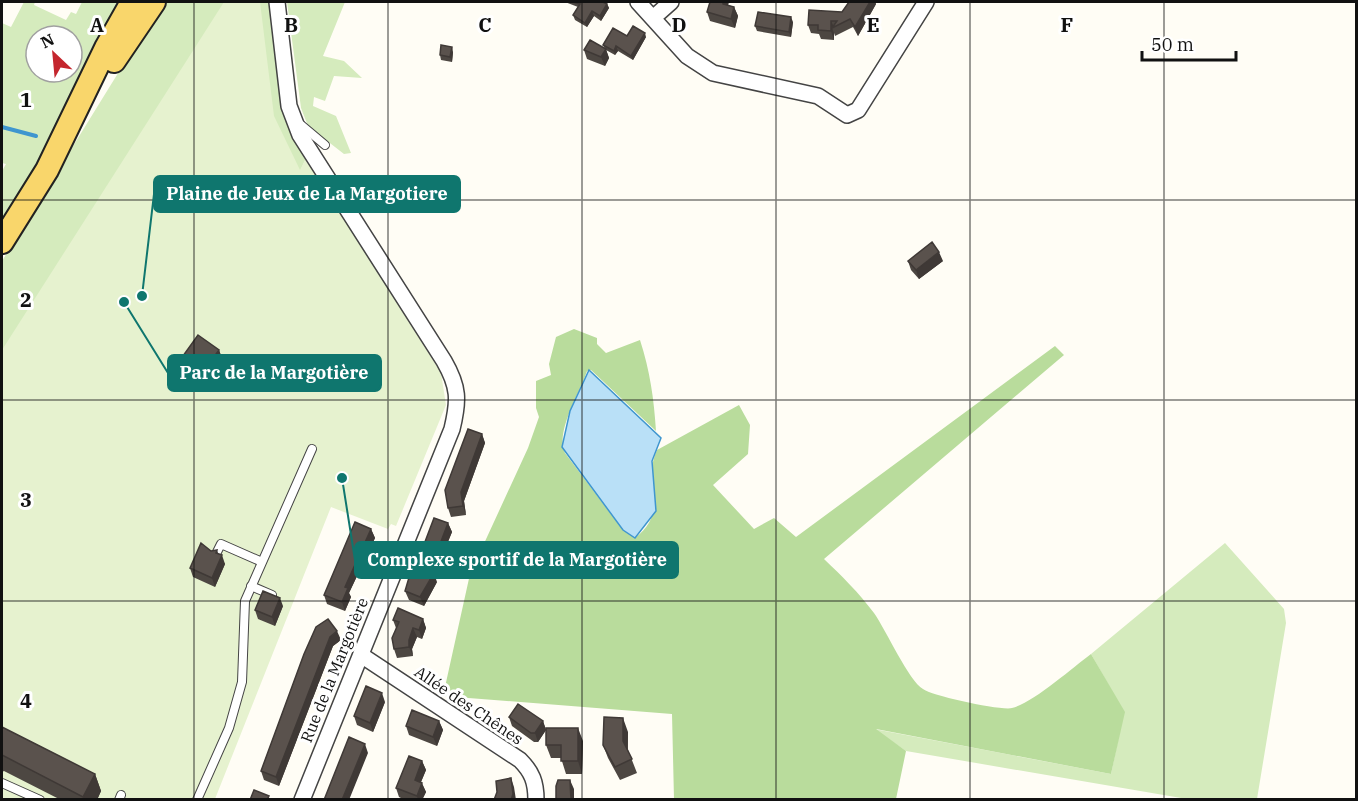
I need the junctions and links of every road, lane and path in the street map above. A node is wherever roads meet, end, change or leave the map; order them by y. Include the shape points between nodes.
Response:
1 (132, 2) edge
2 (154, 2) edge
3 (277, 2) edge
4 (638, 2) edge
5 (671, 2) edge
6 (926, 2) edge
7 (653, 18) junction
8 (292, 117) junction
9 (68, 129) junction
10 (325, 145) dead end
11 (2, 242) edge
12 (312, 449) dead end
13 (216, 554) edge
14 (262, 562) junction
15 (251, 586) junction
16 (272, 596) edge
17 (361, 655) junction
18 (2, 783) edge
19 (40, 800) edge
20 (197, 800) edge
21 (302, 800) edge
22 (536, 800) edge

1 - 9 main road
2 - 9 main road
3 - 8 street, Rue de la Margotière
4 - 7 street
5 - 7 street
6 - 7 street via 858,110 851,115 843,114 818,96 713,72 695,62
8 - 10 lane
8 - 17 street, Rue de la Margotière via 452,374 459,403
9 - 11 main road
12 - 14 lane
13 - 14 lane via 221,544
14 - 15 lane
15 - 16 lane
15 - 20 lane via 245,601 242,682 229,729
17 - 21 street, Rue de la Margotière
17 - 22 street, Allée des Chênes via 520,760 535,781
18 - 19 lane

